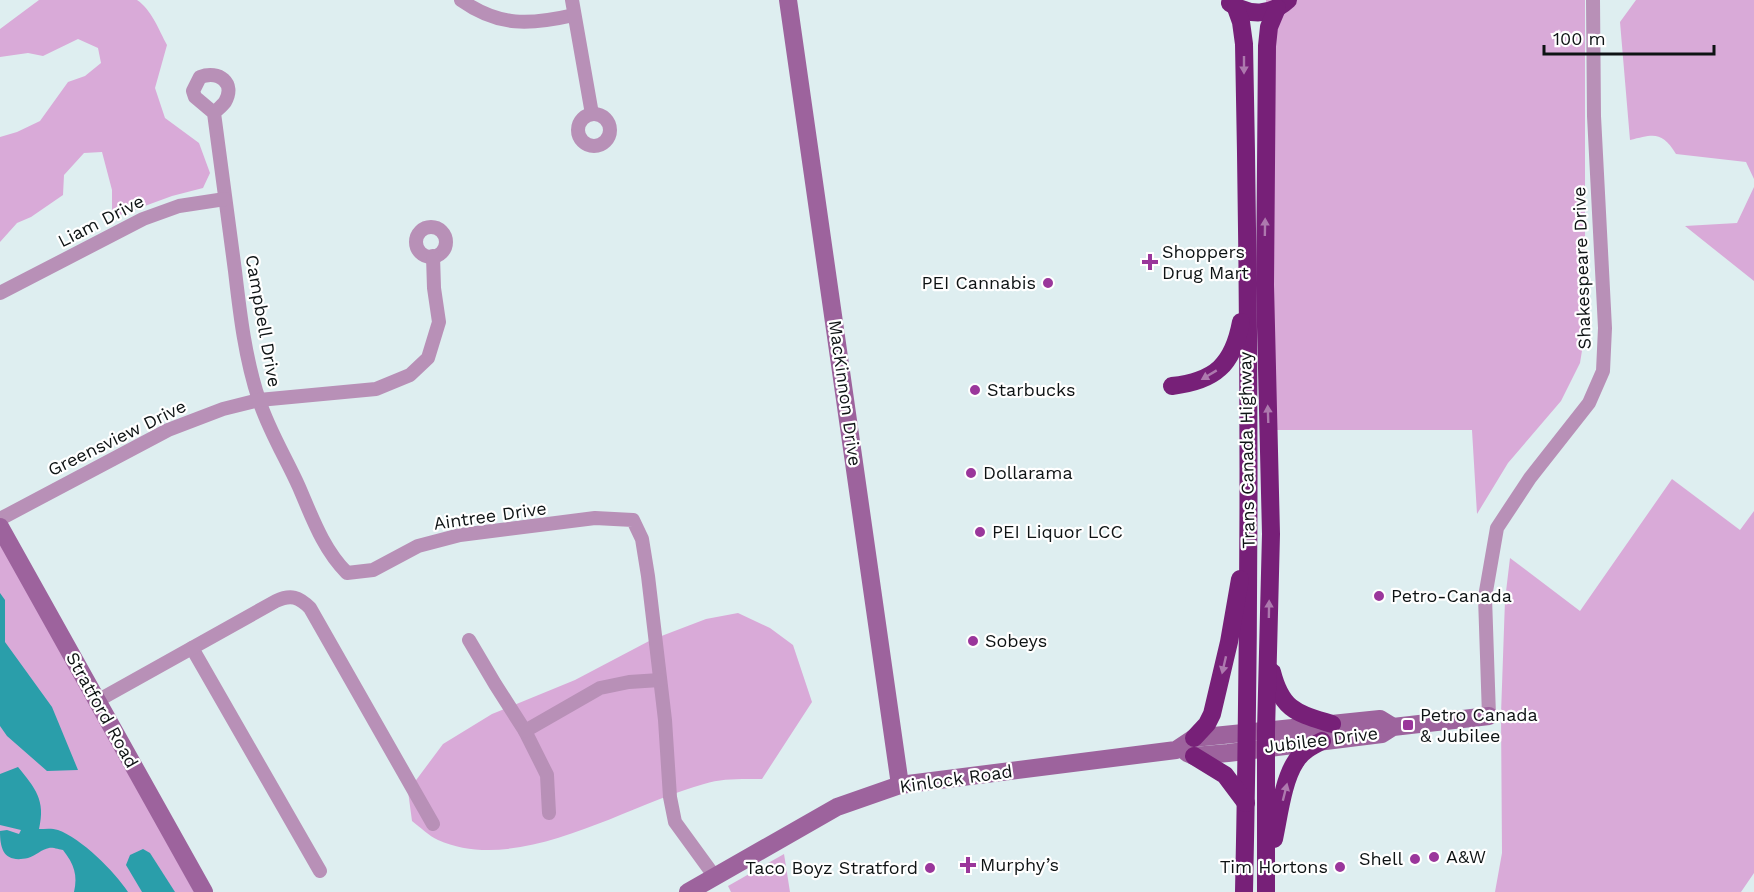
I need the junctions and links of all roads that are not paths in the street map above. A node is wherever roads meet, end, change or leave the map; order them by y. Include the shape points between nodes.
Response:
1 (461, 0) edge
2 (572, 0) edge
3 (789, 0) edge
4 (1593, 0) edge
5 (1231, 4) edge
6 (1283, 4) edge
7 (574, 15) junction
8 (214, 113) dead end
9 (592, 114) dead end
10 (225, 199) junction
11 (433, 256) dead end
12 (1248, 288) junction
13 (0, 293) edge
14 (1172, 386) dead end
15 (259, 400) junction
16 (0, 519) edge
17 (1249, 524) junction
18 (0, 527) edge
19 (359, 573) joint
20 (469, 640) dead end
21 (192, 648) junction
22 (1268, 654) junction
23 (660, 680) junction
24 (97, 700) junction
25 (1489, 716) joint
26 (1332, 724) junction
27 (1394, 727) junction
28 (525, 731) junction
29 (1267, 739) junction
30 (1247, 741) junction
31 (1322, 741) junction
32 (1194, 747) junction
33 (900, 785) junction
34 (1246, 803) junction
35 (549, 813) dead end
36 (433, 824) dead end
37 (1266, 870) junction
38 (320, 871) dead end
39 (715, 877) junction
40 (204, 892) edge
41 (688, 892) edge
42 (1244, 892) edge
43 (1266, 892) edge

1 - 7 street via 487,16 506,21 540,22
2 - 7 street
3 - 33 street, MacKinnon Drive
4 - 25 street, Shakespeare Drive via 1594,116 1605,328 1603,371 1589,403 1530,478 1497,528 1485,597
5 - 6 highway via 1257,13
5 -> 12 highway, Trans Canada Highway via 1244,45
22 -> 6 highway, Trans Canada Highway via 1271,534 1265,285 1267,46 1269,27
7 - 9 street
8 - 10 street, Campbell Drive
10 - 13 street, Liam Drive via 179,206 143,219
10 - 15 street, Campbell Drive via 241,317
11 - 15 street, Greensview Drive via 439,322 428,358 410,375 376,389
12 -> 14 highway via 1237,342 1227,362 1210,377
12 - 17 highway, Trans Canada Highway
15 - 16 street, Greensview Drive via 168,430
15 - 19 street, Campbell Drive via 334,561 347,573
17 - 30 highway, Trans Canada Highway
17 -> 32 highway via 1212,714
18 - 24 street, Stratford Road
19 - 23 street, Aintree Drive via 373,570 418,546 460,536 595,518 633,520 642,538
20 - 28 street
21 - 24 street
21 - 36 street via 286,597 303,601
21 - 38 street
22 - 26 highway via 1277,691 1287,704 1299,713
22 - 29 highway, Trans Canada Highway
23 - 28 street via 600,688
23 - 39 street via 675,822
24 - 40 street, Stratford Road
25 - 27 street, Jubilee Drive
26 - 27 street, Jubilee Drive via 1380,719
26 - 29 street, Jubilee Drive
27 - 31 street, Jubilee Drive via 1382,734
28 - 35 street via 547,775
29 - 30 street, Jubilee Drive
29 - 31 street, Jubilee Drive
29 - 37 highway, Trans Canada Highway
30 - 32 street, Kinlock Road
30 - 34 highway, Trans Canada Highway
37 -> 31 highway via 1296,759
32 - 33 street, Kinlock Road
32 - 34 highway via 1225,775
33 - 39 street, Kinlock Road via 837,807
34 - 42 highway, Trans Canada Highway
37 - 43 highway, Trans Canada Highway
39 - 41 street, Kinlock Road

